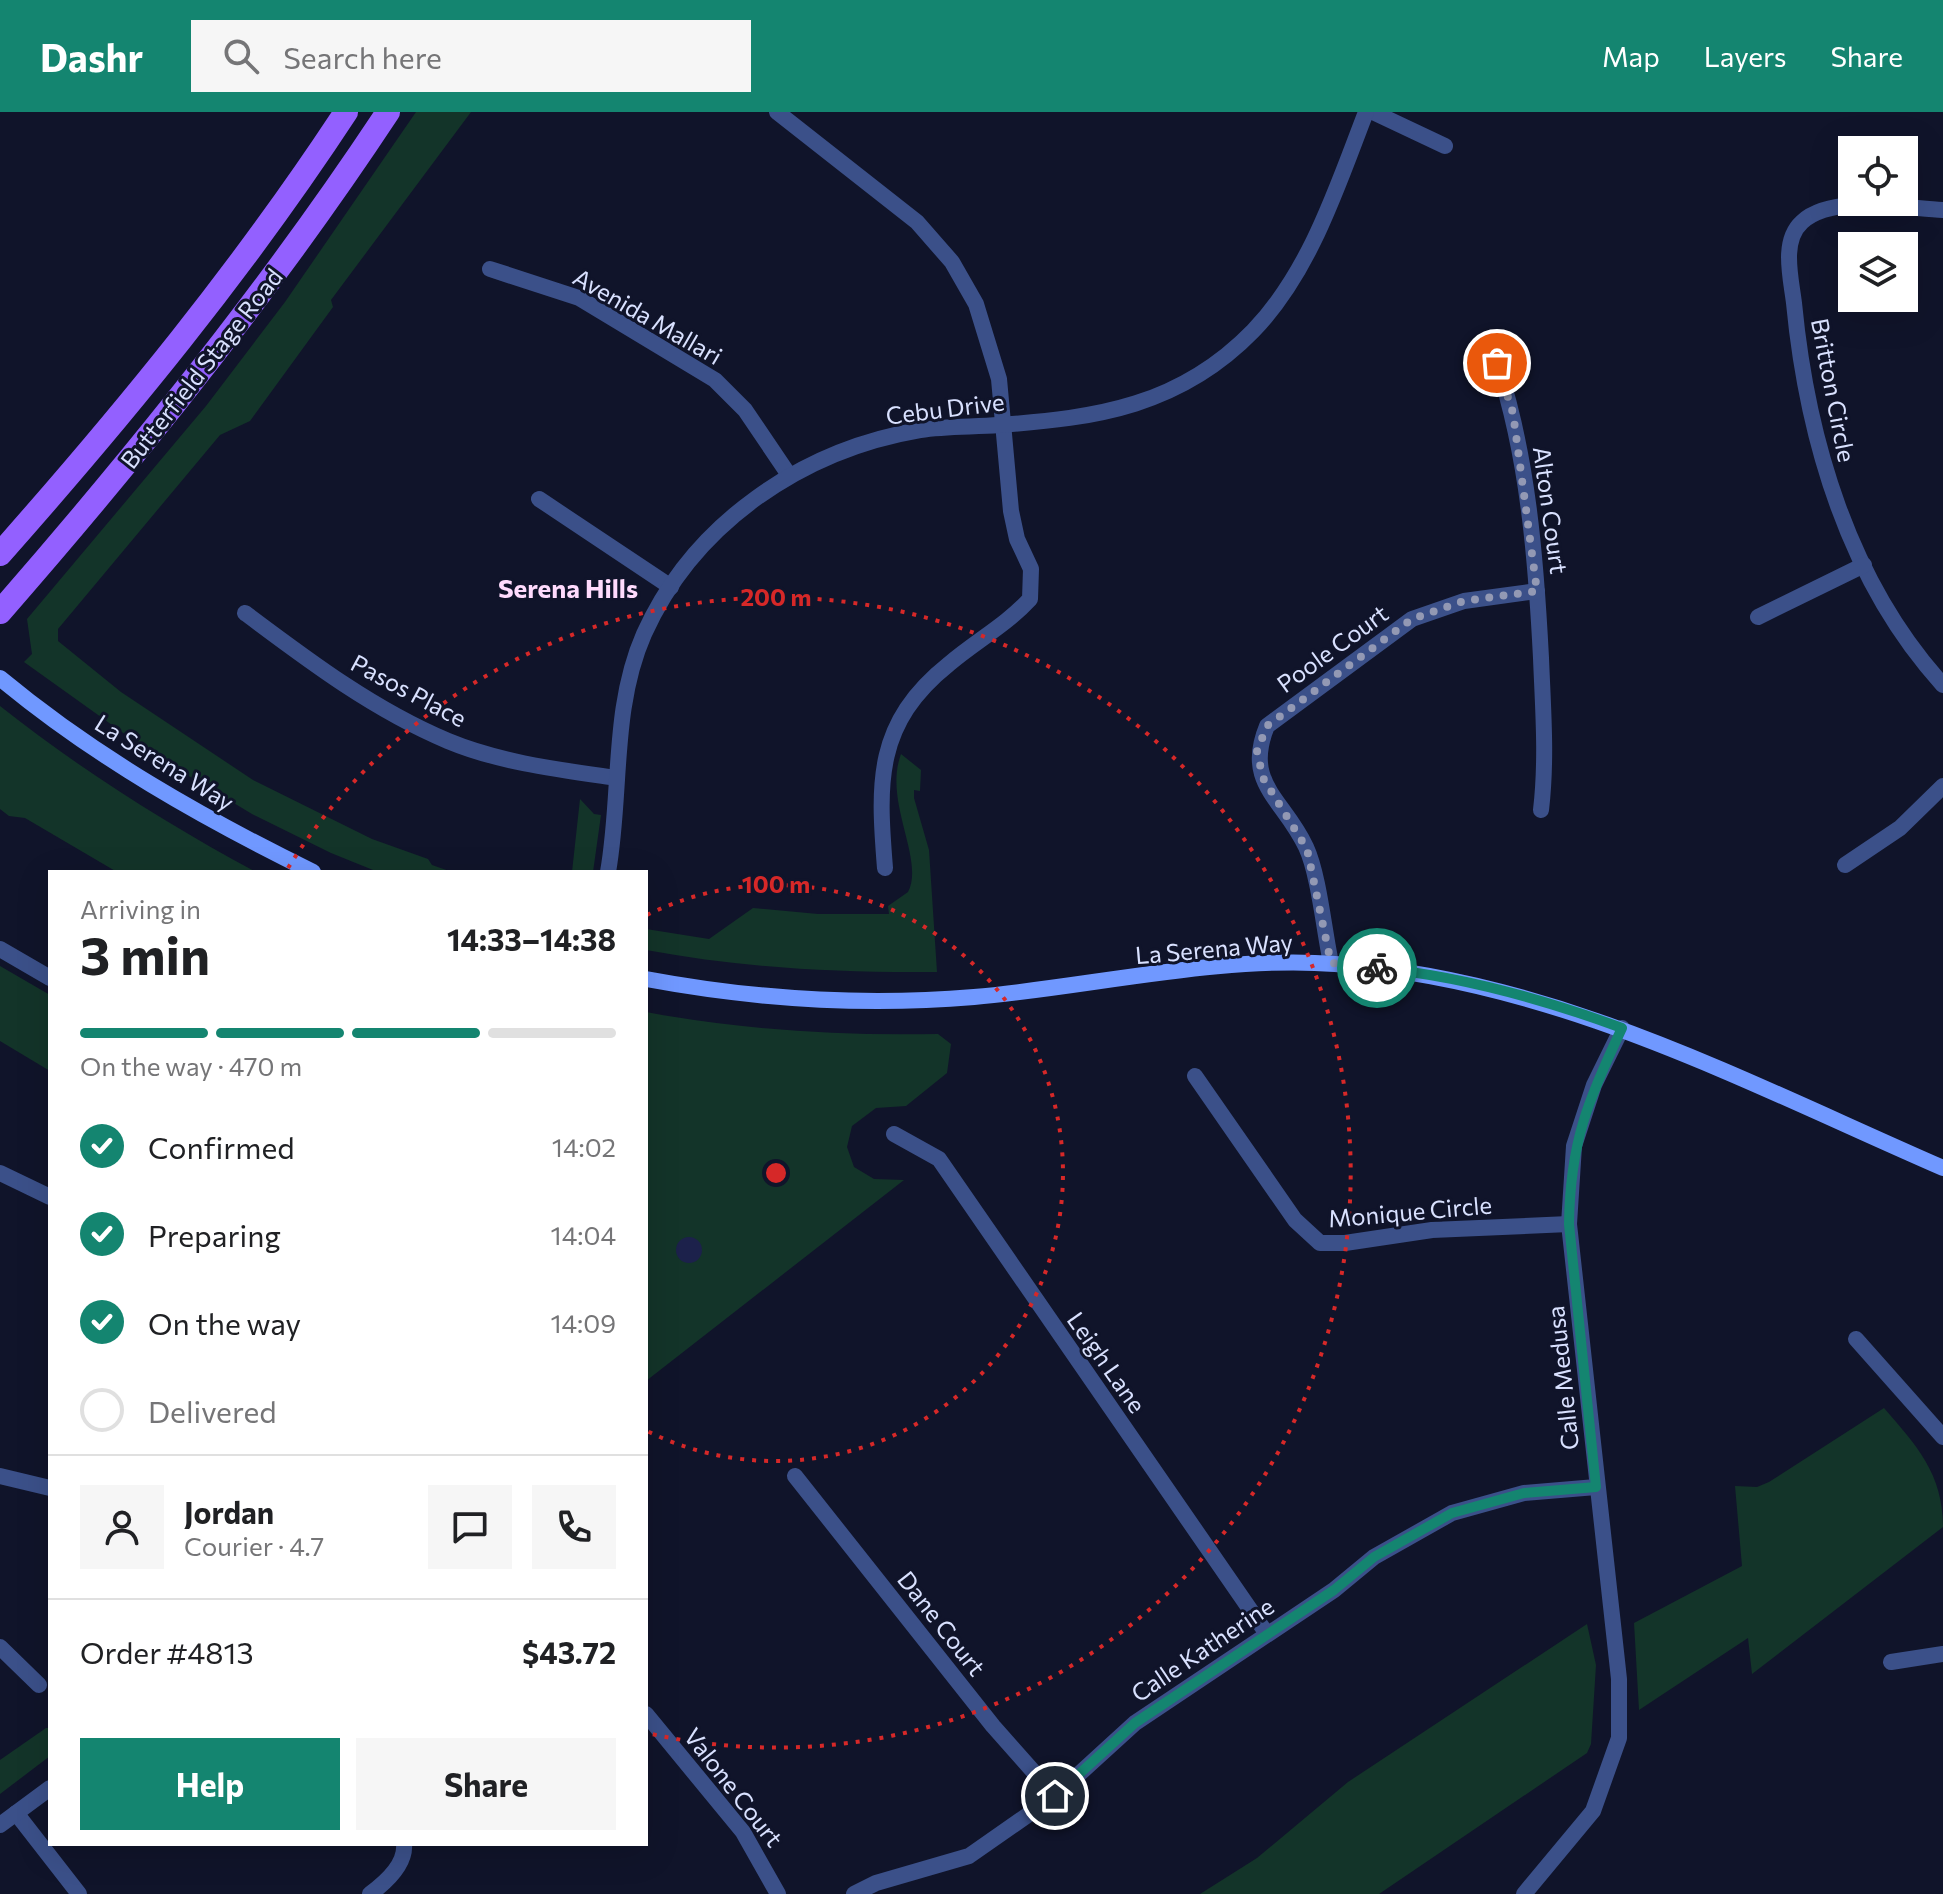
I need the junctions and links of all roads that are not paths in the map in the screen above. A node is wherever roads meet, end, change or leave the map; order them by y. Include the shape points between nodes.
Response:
1 (346, 112) edge
2 (388, 112) edge
3 (777, 112) edge
4 (1366, 112) edge
5 (1373, 112) edge
6 (1445, 146) dead end
7 (1943, 210) edge
8 (490, 269) dead end
9 (1497, 363) dead end
10 (1004, 424) junction
11 (789, 475) junction
12 (539, 499) dead end
13 (0, 554) edge
14 (1864, 565) junction
15 (671, 587) junction
16 (1537, 591) junction
17 (0, 612) edge
18 (245, 613) dead end
19 (1758, 617) dead end
20 (0, 678) edge
21 (1943, 685) edge
22 (617, 778) junction
23 (1943, 786) edge
24 (1541, 810) dead end
25 (1845, 865) dead end
26 (885, 868) dead end
27 (309, 870) edge
28 (608, 870) edge
29 (0, 949) edge
30 (1331, 963) junction
31 (48, 977) edge
32 (648, 979) edge
33 (1622, 1028) junction
34 (1195, 1076) dead end
35 (894, 1134) dead end
36 (1943, 1168) edge
37 (0, 1173) edge
38 (48, 1196) edge
39 (1569, 1224) junction
40 (1856, 1339) dead end
41 (1943, 1437) edge
42 (0, 1476) edge
43 (795, 1476) dead end
44 (1596, 1487) junction
45 (48, 1488) edge
46 (1267, 1634) junction
47 (0, 1647) edge
48 (1943, 1654) edge
49 (1891, 1662) dead end
50 (39, 1685) dead end
51 (648, 1716) edge
52 (48, 1789) edge
53 (1055, 1796) junction
54 (16, 1813) junction
55 (0, 1825) edge
56 (404, 1846) edge
57 (79, 1894) edge
58 (370, 1894) edge
59 (778, 1894) edge
60 (854, 1894) edge
61 (1524, 1894) edge

1 - 13 main road, Butterfield Stage Road via 207,308
2 - 17 main road, Butterfield Stage Road via 248,310
3 - 10 street via 917,222 952,262 989,341
4 - 10 street, Cebu Drive via 1310,248 1253,331 1178,387 1135,407
5 - 6 street
7 - 14 street, Britton Circle via 1837,205 1800,223 1789,245 1809,407 1827,480
8 - 11 street, Avenida Mallari via 579,298 715,380 745,410
9 - 16 street, Alton Court via 1513,413
10 - 11 street, Cebu Drive via 921,430 863,444
10 - 26 street via 1011,511 1031,569 1030,599 913,695 892,733 882,769
11 - 15 street, Cebu Drive via 717,531
12 - 15 street
14 - 19 street
14 - 21 street, Britton Circle via 1887,611
15 - 22 street, Cebu Drive via 630,672
16 - 24 street, Alton Court via 1546,765
16 - 30 street, Poole Court via 1464,601 1412,619 1267,726 1257,751 1263,778 1307,849
18 - 22 street, Pasos Place via 355,691 450,742 504,759
20 - 27 main road, La Serena Way via 164,793
22 - 28 street, Cebu Drive
23 - 25 street via 1900,828
29 - 31 street
30 - 32 main road, La Serena Way via 1218,967 971,997 847,1000 728,994
30 - 33 main road, La Serena Way via 1482,985
33 - 36 main road, La Serena Way
33 - 39 street, Calle Medusa via 1594,1085 1574,1146
34 - 39 street, Monique Circle via 1295,1220 1320,1243 1432,1230
35 - 46 street, Leigh Lane via 939,1159
37 - 38 street
39 - 44 street, Calle Medusa
40 - 41 street
42 - 45 street
43 - 53 street, Dane Court
44 - 46 street, Calle Katherine via 1524,1493 1452,1513 1374,1557
44 - 61 street, Calle Medusa via 1619,1679 1619,1738 1593,1811
46 - 53 street, Calle Katherine via 1135,1723
47 - 50 street
48 - 49 street
51 - 59 street, Valone Court via 743,1832
52 - 54 street
53 - 60 street, Calle Katherine via 969,1856
54 - 55 street
54 - 57 street
56 - 58 street via 393,1872

